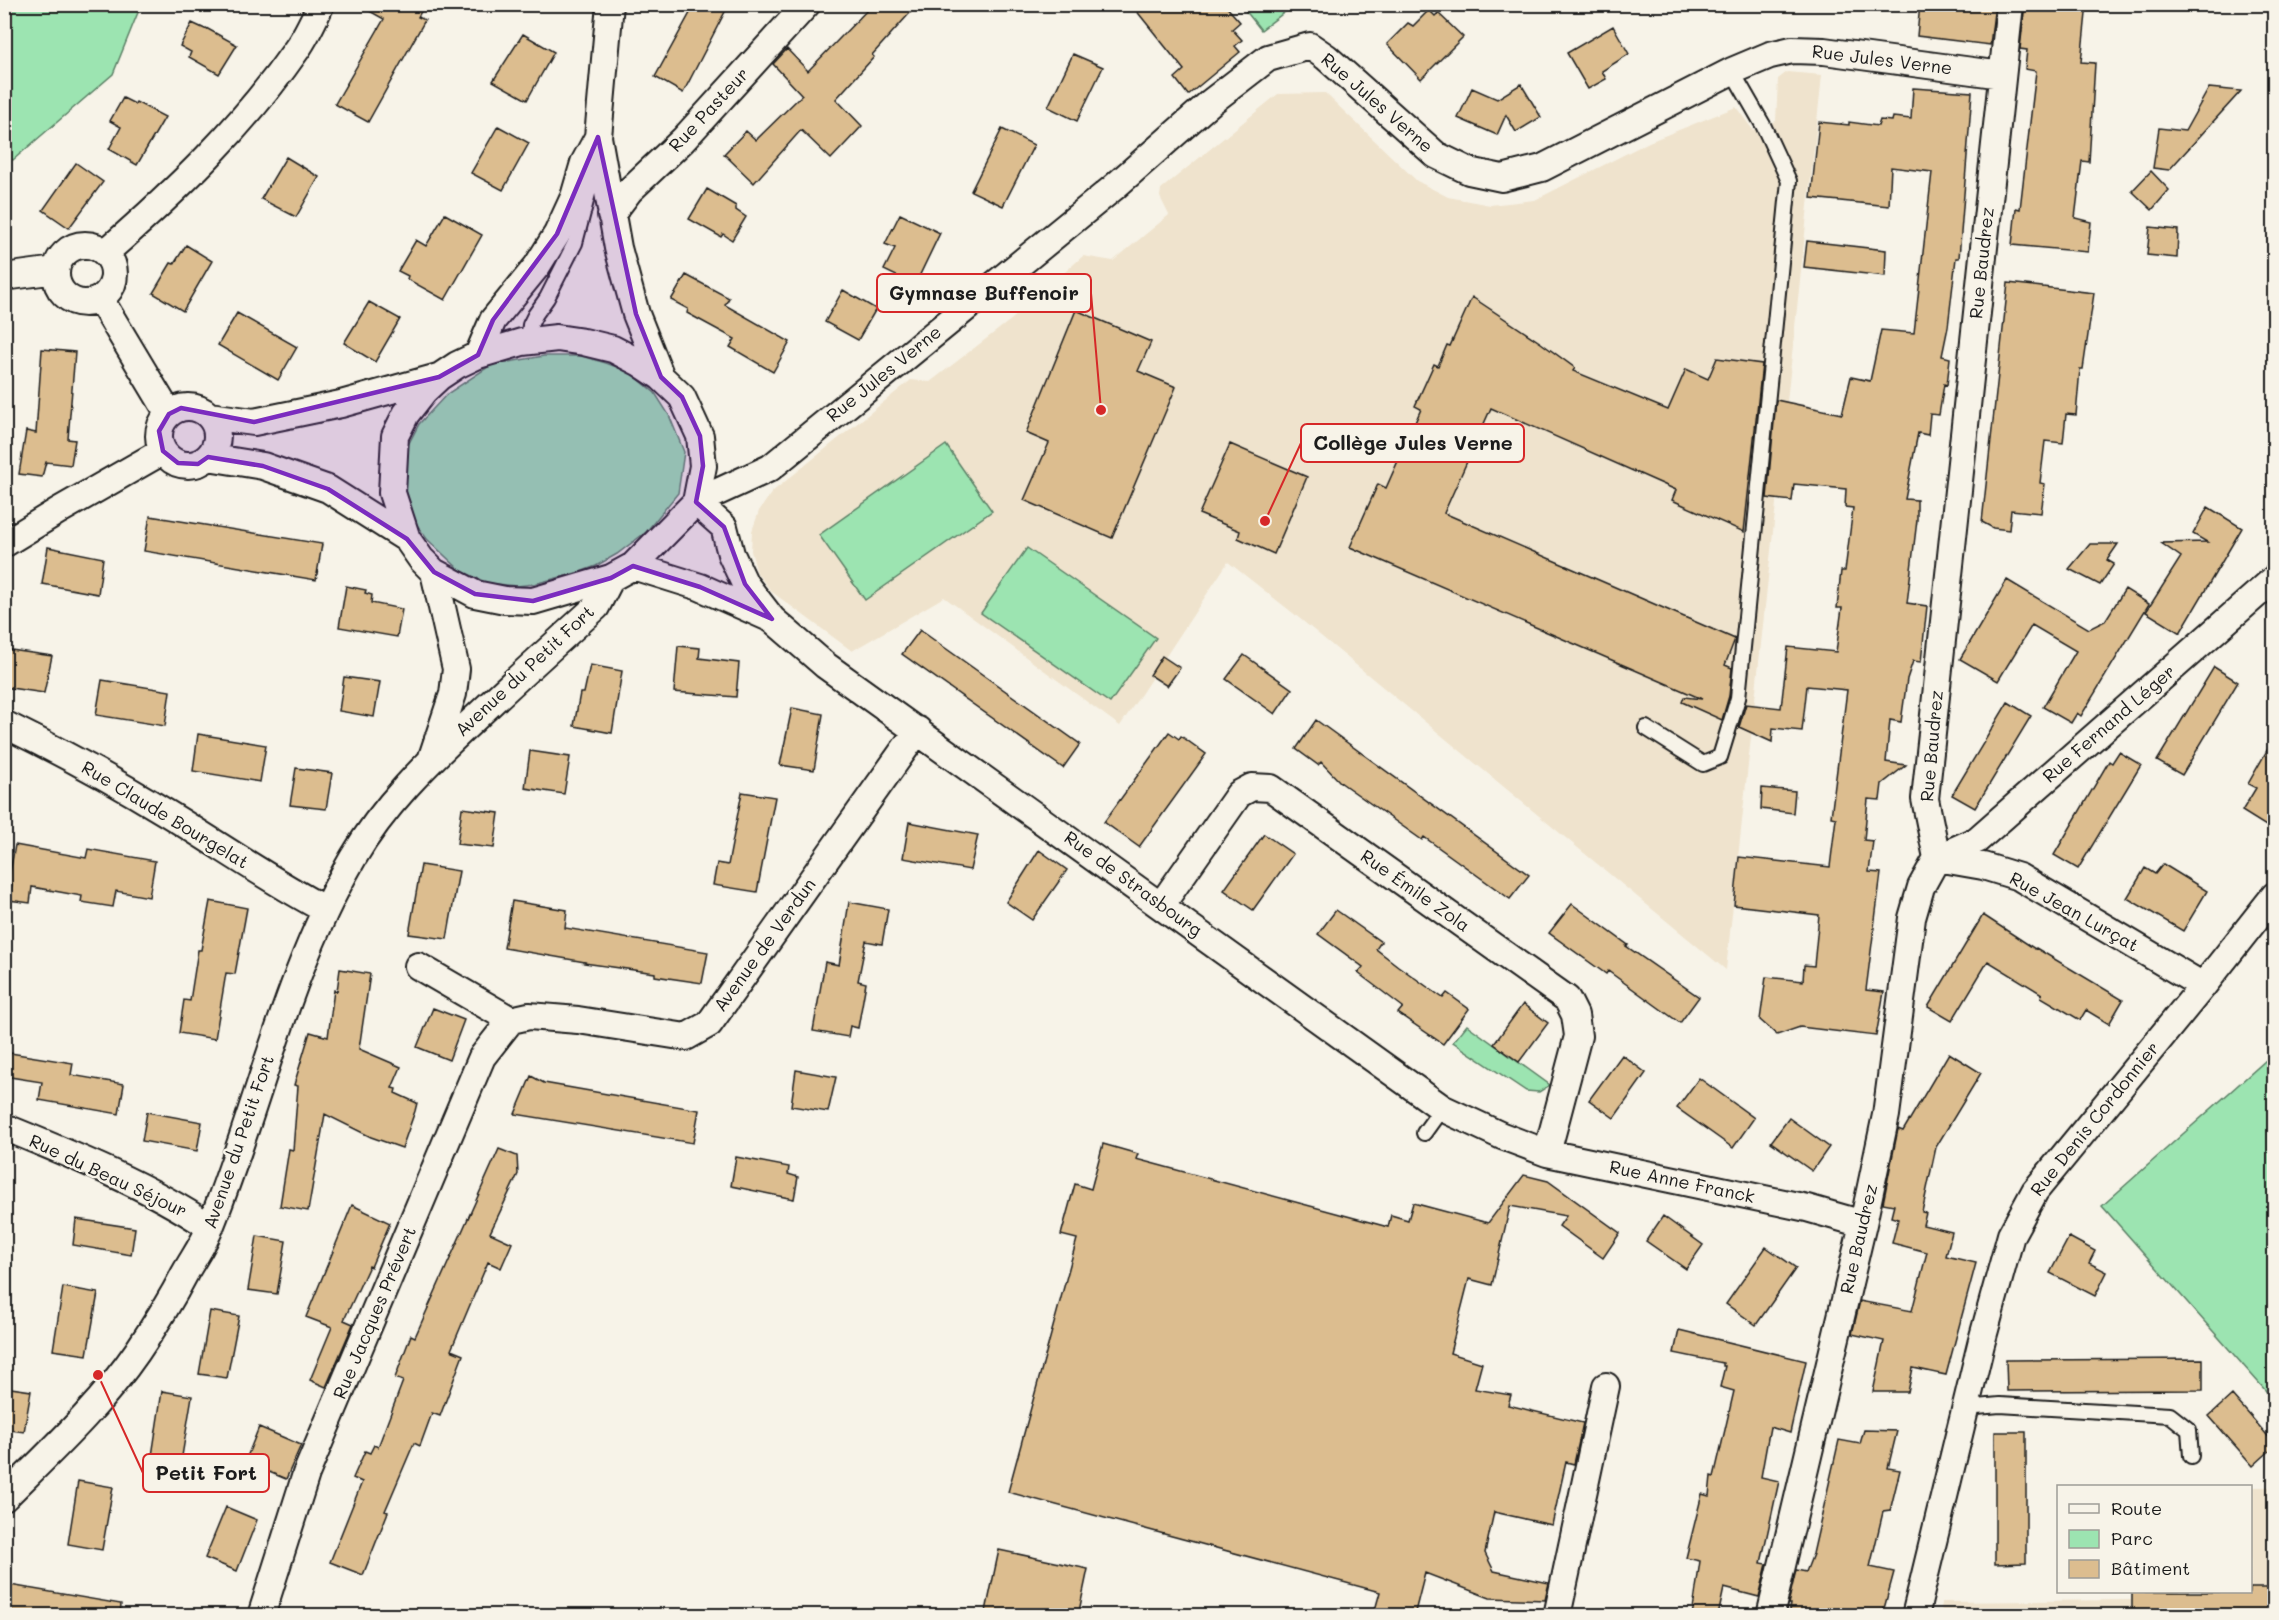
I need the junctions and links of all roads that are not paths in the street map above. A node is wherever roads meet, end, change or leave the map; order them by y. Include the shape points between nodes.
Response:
1 (321, 4) edge
2 (610, 4) edge
3 (807, 4) edge
4 (2010, 4) edge
5 (1732, 71) junction
6 (2002, 75) junction
7 (597, 137) junction
8 (584, 163) junction
9 (611, 215) junction
10 (105, 253) junction
11 (56, 270) junction
12 (4, 277) edge
13 (100, 299) junction
14 (528, 341) junction
15 (478, 355) junction
16 (439, 377) junction
17 (660, 378) junction
18 (169, 414) junction
19 (209, 416) junction
20 (163, 450) junction
21 (208, 457) junction
22 (696, 502) junction
23 (407, 539) junction
24 (4, 544) edge
25 (434, 572) junction
26 (622, 572) junction
27 (2274, 579) edge
28 (772, 619) junction
29 (4, 724) edge
30 (1646, 728) dead end
31 (918, 730) junction
32 (431, 760) junction
33 (1937, 858) junction
34 (2274, 896) edge
35 (1162, 904) junction
36 (324, 909) junction
37 (418, 966) dead end
38 (2204, 986) junction
39 (510, 1020) junction
40 (1442, 1108) junction
41 (4, 1127) edge
42 (1424, 1133) dead end
43 (1502, 1136) joint
44 (1547, 1153) junction
45 (1863, 1224) junction
46 (210, 1227) junction
47 (1606, 1386) dead end
48 (1965, 1408) junction
49 (2191, 1456) dead end
50 (4, 1498) edge
51 (261, 1616) edge
52 (1557, 1616) edge
53 (1770, 1616) edge
54 (1915, 1616) edge

1 - 10 street via 298,48 232,133 167,199
2 - 7 street
3 - 9 street, Rue Pasteur via 682,140 630,190
4 - 6 street, Rue Baudrez
5 - 6 street, Rue Jules Verne via 1792,50
5 - 22 street, Rue Jules Verne via 1542,168 1502,178 1468,171 1436,155 1310,45 1268,58 770,468
5 - 30 lane via 1789,181 1738,698 1720,758 1703,764
6 - 33 street, Rue Baudrez via 1925,799
7 - 8 street
7 - 9 street
8 - 14 lane via 590,186 575,243 530,325
8 - 15 street via 557,234 537,266 493,320
9 - 17 street via 636,314
10 - 11 street via 89,245 78,245 62,255
10 - 13 street via 114,271 113,283
11 - 12 street
11 - 13 street via 60,290 75,302
13 - 18 street
14 - 15 street
14 - 17 street via 557,338 613,349
15 - 16 street
16 - 19 street via 255,422
16 - 23 street via 406,414 395,436 392,493
17 - 22 street via 682,397 700,436 703,466
18 - 19 street via 191,407
18 - 20 street via 159,431
19 - 21 street via 217,429 217,439
20 - 21 street via 169,458 188,465
20 - 24 street
21 - 23 street via 263,466 328,489
22 - 26 street
22 - 28 street via 724,527 745,584
23 - 25 street
25 - 26 street via 475,594 524,601
25 - 32 street, Avenue du Petit Fort via 456,669 453,694
26 - 28 street via 700,587
26 - 32 street, Avenue du Petit Fort via 596,607
27 - 33 street, Rue Fernand Léger via 1977,840
28 - 31 street, Rue de Strasbourg via 825,664
29 - 36 street, Rue Claude Bourgelat via 143,799
31 - 35 street, Rue de Strasbourg
31 - 39 street, Avenue de Verdun via 709,1024 686,1036 578,1020 529,1016
32 - 36 street, Avenue du Petit Fort via 388,807
33 - 38 street, Rue Jean Lurçat via 2019,877
33 - 45 street, Rue Baudrez via 1921,887 1912,918 1886,1114
34 - 38 street, Rue Denis Cordonnier
35 - 40 street, Rue de Strasbourg
35 - 44 street, Rue Émile Zola via 1239,794 1252,787 1270,788 1567,999 1575,1015 1578,1036
36 - 46 street, Avenue du Petit Fort via 284,1009
37 - 39 street
38 - 48 street, Rue Denis Cordonnier via 2035,1191 2011,1235
39 - 51 street, Rue Jacques Prévert via 482,1057 306,1474
40 - 42 lane
40 - 43 street, Rue de Strasbourg
41 - 46 street, Rue du Beau Séjour via 111,1172
43 - 44 street, Rue Anne Franck
44 - 45 street, Rue Anne Franck via 1808,1208
45 - 53 street, Rue Baudrez
46 - 50 street, Avenue du Petit Fort via 172,1298 135,1354
47 - 52 street
48 - 49 lane via 2000,1405 2170,1415 2189,1430
48 - 54 street, Rue Denis Cordonnier

